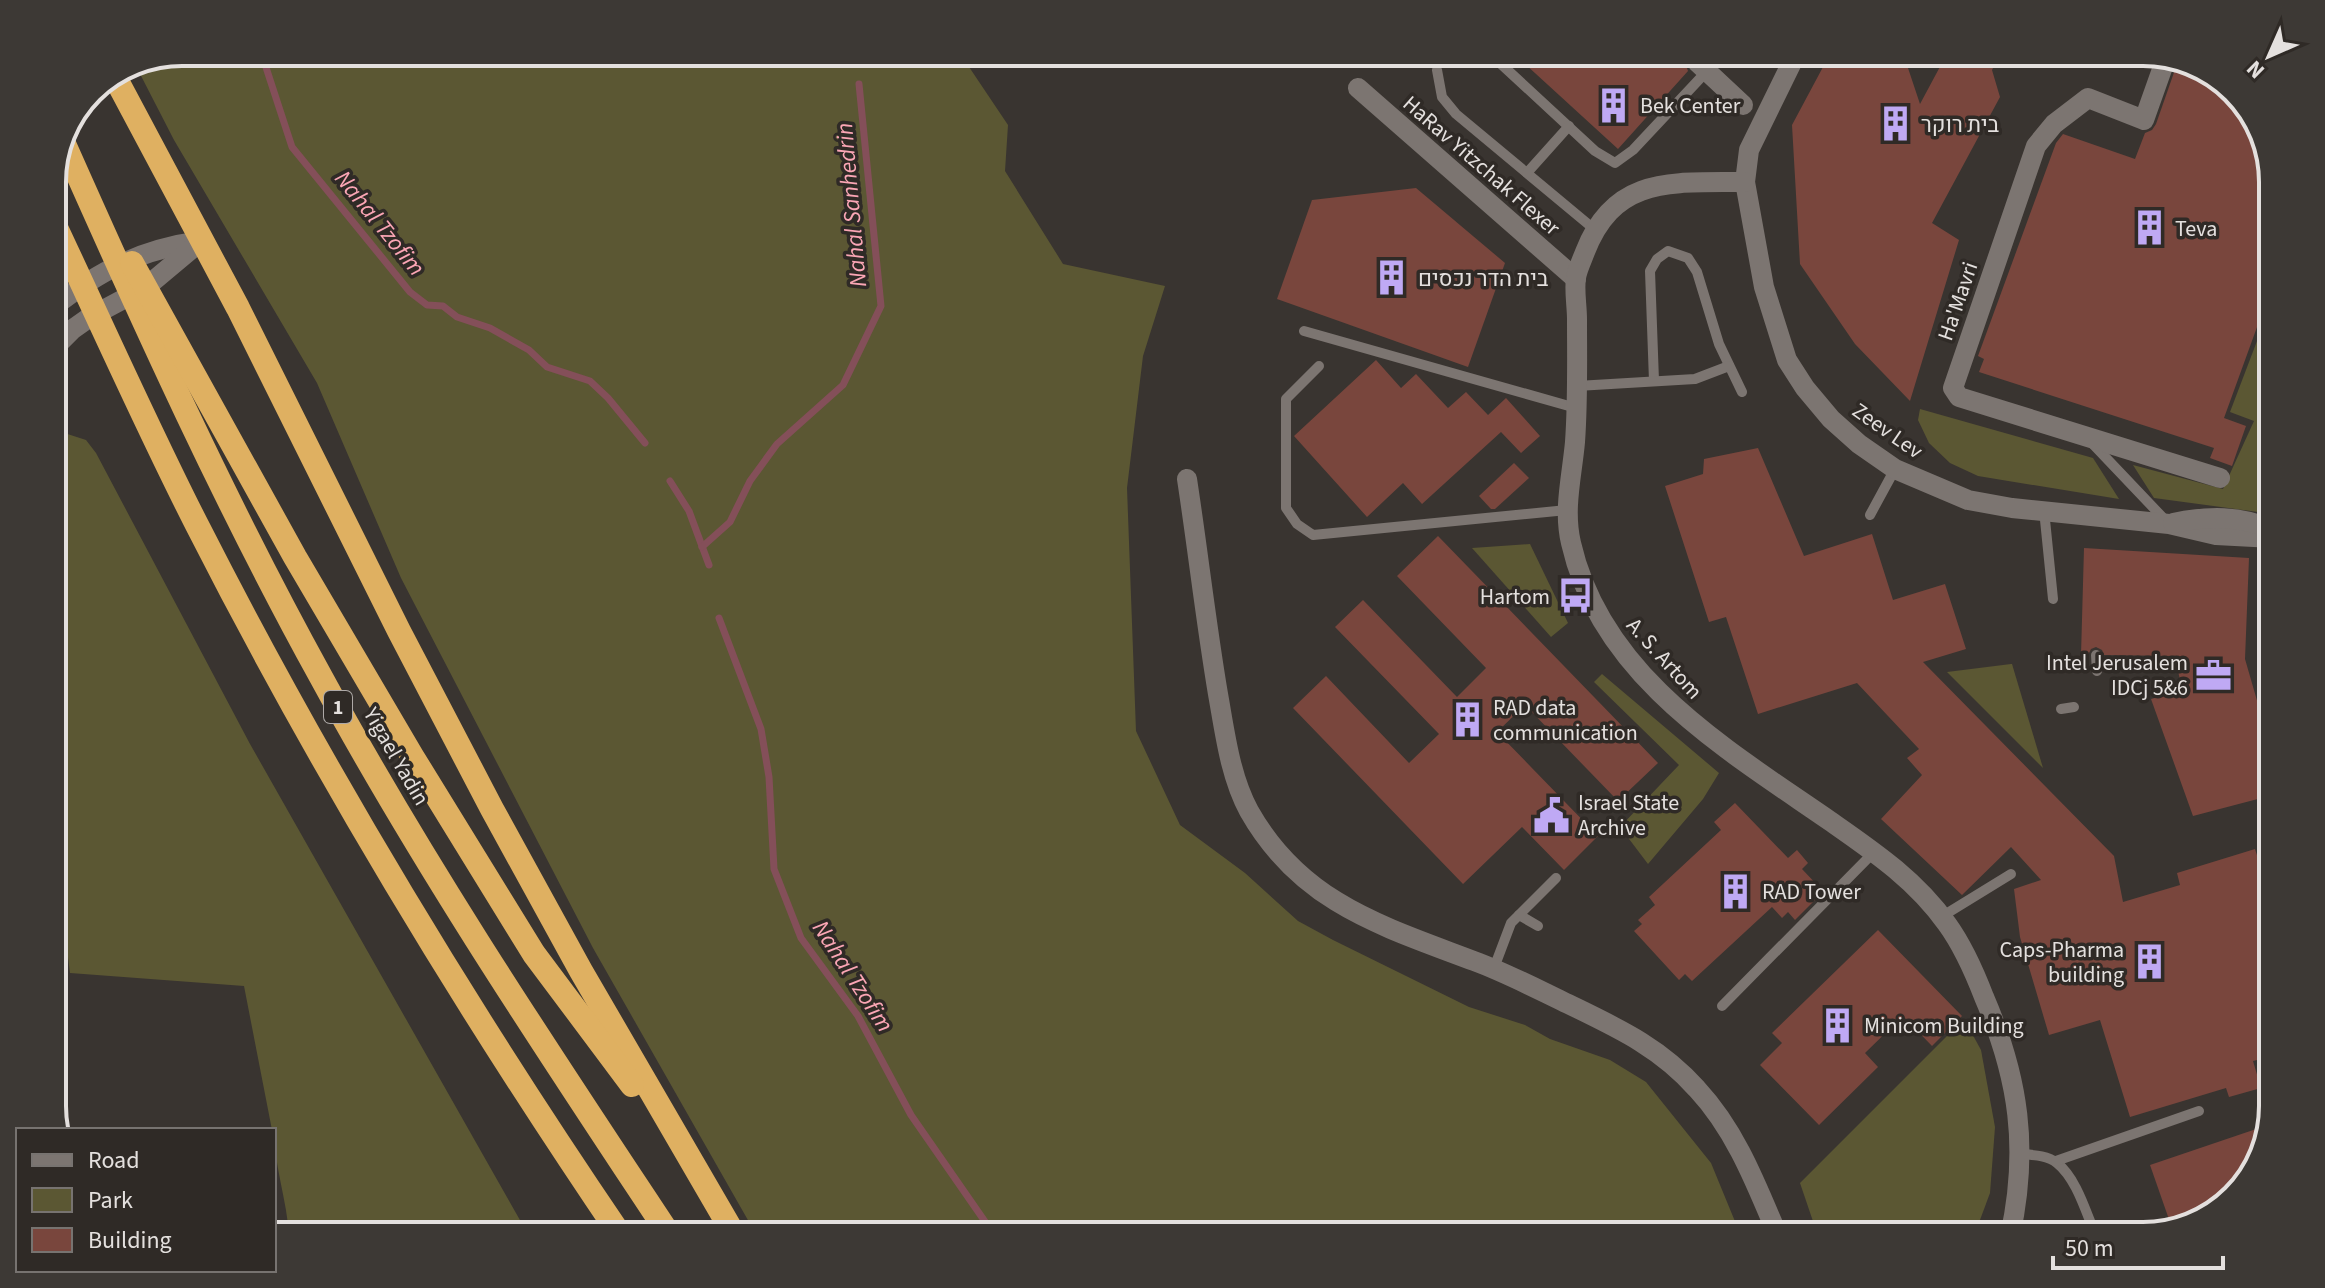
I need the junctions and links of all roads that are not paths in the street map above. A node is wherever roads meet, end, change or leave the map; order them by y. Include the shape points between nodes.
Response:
1 (1503, 66) edge
2 (1702, 66) edge
3 (1710, 66) edge
4 (1790, 66) edge
5 (2162, 68) edge
6 (1437, 70) dead end
7 (119, 84) edge
8 (1358, 88) dead end
9 (1743, 105) dead end
10 (1569, 126) junction
11 (70, 152) edge
12 (70, 153) edge
13 (1527, 173) junction
14 (1745, 182) junction
15 (1594, 229) junction
16 (201, 241) junction
17 (66, 251) edge
18 (1576, 279) junction
19 (66, 298) edge
20 (1304, 331) dead end
21 (66, 338) edge
22 (1319, 366) dead end
23 (1729, 366) junction
24 (1654, 381) junction
25 (1577, 386) junction
26 (1742, 392) dead end
27 (1576, 408) junction
28 (2085, 436) junction
29 (1895, 469) junction
30 (2220, 478) dead end
31 (1187, 479) dead end
32 (1567, 510) junction
33 (2044, 510) junction
34 (1870, 515) dead end
35 (2169, 524) junction
36 (2259, 525) edge
37 (2259, 537) edge
38 (2053, 599) dead end
39 (2096, 655) dead end
40 (2097, 671) dead end
41 (2074, 707) dead end
42 (2061, 709) dead end
43 (1874, 852) junction
44 (2011, 874) dead end
45 (1556, 878) dead end
46 (1519, 915) junction
47 (1941, 917) junction
48 (1538, 926) dead end
49 (1494, 968) junction
50 (1722, 1006) dead end
51 (535, 1110) junction
52 (2199, 1111) dead end
53 (2020, 1154) junction
54 (2056, 1161) junction
55 (701, 1177) junction
56 (597, 1222) edge
57 (611, 1222) edge
58 (661, 1222) edge
59 (727, 1222) edge
60 (1772, 1222) edge
61 (2013, 1222) edge
62 (2090, 1222) edge

1 - 10 lane
2 - 10 lane via 1633,150 1615,163
3 - 9 street
4 - 14 street via 1749,150
5 - 28 street, Ha'Mavri via 2144,120 2088,98 2036,146 1953,384 1959,397
6 - 13 lane via 1442,97 1456,114
7 - 16 highway
8 - 18 street, HaRav Yitzchak Flexer
10 - 13 lane
11 - 55 highway via 288,544 534,954
12 - 58 highway, Yigael Yadin / 1 via 148,334 322,679 430,865
13 - 15 lane
14 - 15 street, A. S. Artom via 1658,185 1612,207
14 - 29 street, Zeev Lev via 1764,287 1787,360 1831,419
15 - 18 street, A. S. Artom
16 - 19 street via 129,259
16 - 21 street via 146,287 90,317
16 - 55 highway via 512,847
17 - 51 highway, 1 via 252,629 404,897
18 - 25 street, A. S. Artom
20 - 27 lane
22 - 32 lane via 1286,399 1286,508 1313,535
23 - 24 lane via 1695,379
23 - 24 lane via 1697,272 1688,258 1668,251 1650,271
23 - 26 lane
24 - 25 lane
25 - 27 street, A. S. Artom
27 - 32 street, A. S. Artom
28 - 30 street, Ha'Mavri
28 - 35 lane
29 - 33 street, Zeev Lev via 1968,500
29 - 34 lane
31 - 49 street via 1233,772 1270,844 1320,892 1352,912
32 - 43 street, A. S. Artom via 1583,581 1624,654 1727,750
33 - 35 street, Zeev Lev
33 - 38 lane
35 - 36 street, Zeev Lev via 2224,517
35 - 37 street, Zeev Lev via 2216,535
39 - 40 lane
41 - 42 lane
43 - 47 street, A. S. Artom
43 - 50 lane
44 - 47 lane
45 - 46 lane
46 - 48 lane
46 - 49 lane
47 - 53 street, A. S. Artom via 1969,961 2001,1036 2015,1086
49 - 60 street via 1640,1039 1697,1088 1743,1156
51 - 56 highway
51 - 57 highway, 1
52 - 54 lane
53 - 54 lane
53 - 61 street, A. S. Artom
54 - 62 lane via 2071,1179
55 - 59 highway

